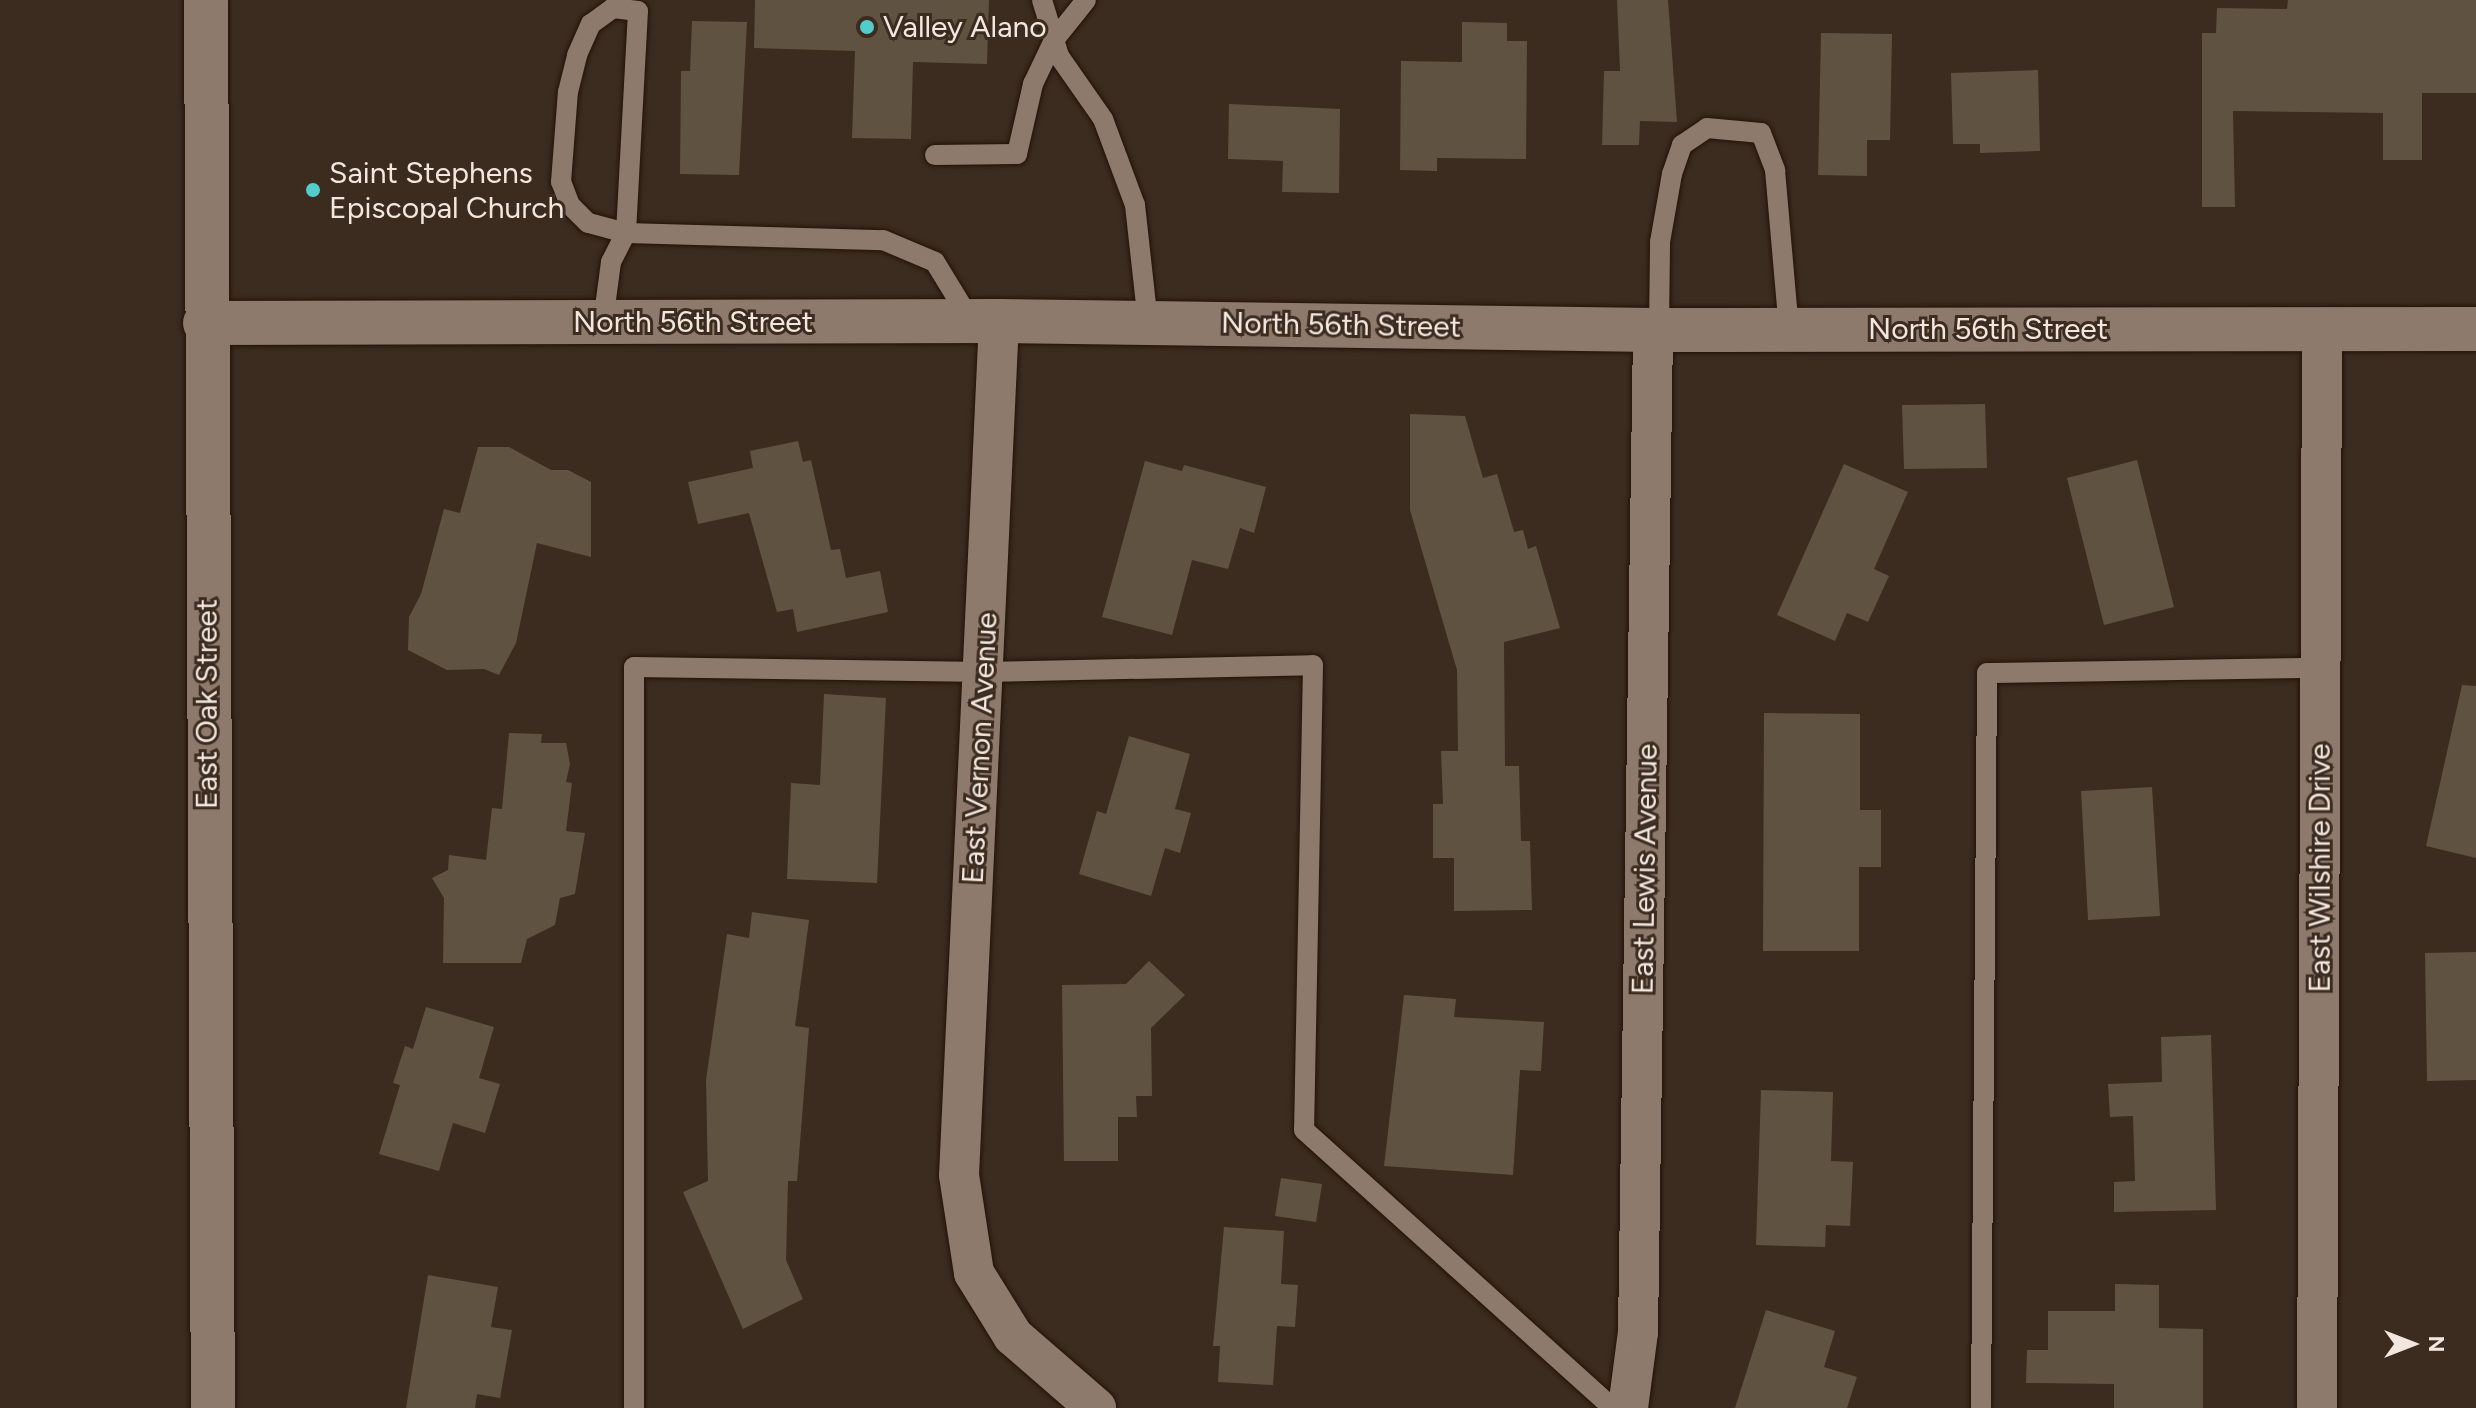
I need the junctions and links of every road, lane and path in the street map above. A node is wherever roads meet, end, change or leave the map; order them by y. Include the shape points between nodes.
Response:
1 (206, 0) edge
2 (1042, 0) edge
3 (1086, 0) edge
4 (1054, 40) junction
5 (935, 155) dead end
6 (626, 233) junction
7 (985, 321) junction
8 (603, 322) junction
9 (1148, 322) junction
10 (205, 323) junction
11 (2322, 328) junction
12 (1789, 329) junction
13 (2476, 329) edge
14 (1656, 330) junction
15 (2322, 668) junction
16 (985, 672) junction
17 (213, 1408) edge
18 (634, 1408) edge
19 (1096, 1408) edge
20 (1613, 1408) edge
21 (1628, 1408) edge
22 (1981, 1408) edge
23 (2317, 1408) edge

1 - 10 street, East Oak Street
2 - 4 lane
3 - 4 lane
4 - 5 lane via 1033,84 1017,154
4 - 9 lane via 1059,56 1103,119 1135,205
6 - 6 lane via 638,11 613,8 591,24 577,55 568,92 561,182 570,205 588,223
6 - 7 lane via 883,240 935,262
6 - 8 lane via 611,262
7 - 8 street, North 56th Street
7 - 9 street, North 56th Street
7 - 16 street, East Vernon Avenue
8 - 10 street, North 56th Street
9 - 14 street, North 56th Street
10 - 17 street, East Oak Street
11 - 12 street, North 56th Street
11 - 13 street, North 56th Street
11 - 15 street, East Wilshire Drive
12 - 14 street, North 56th Street
12 - 14 lane via 1775,170 1761,133 1707,128 1682,145 1672,174 1660,242
14 - 21 street, East Lewis Avenue via 1638,1332
15 - 22 lane via 1987,673
15 - 23 street, East Wilshire Drive
16 - 18 lane via 634,667
16 - 19 street, East Vernon Avenue via 959,1175 974,1273 1013,1336
16 - 20 lane via 1313,665 1304,1130

